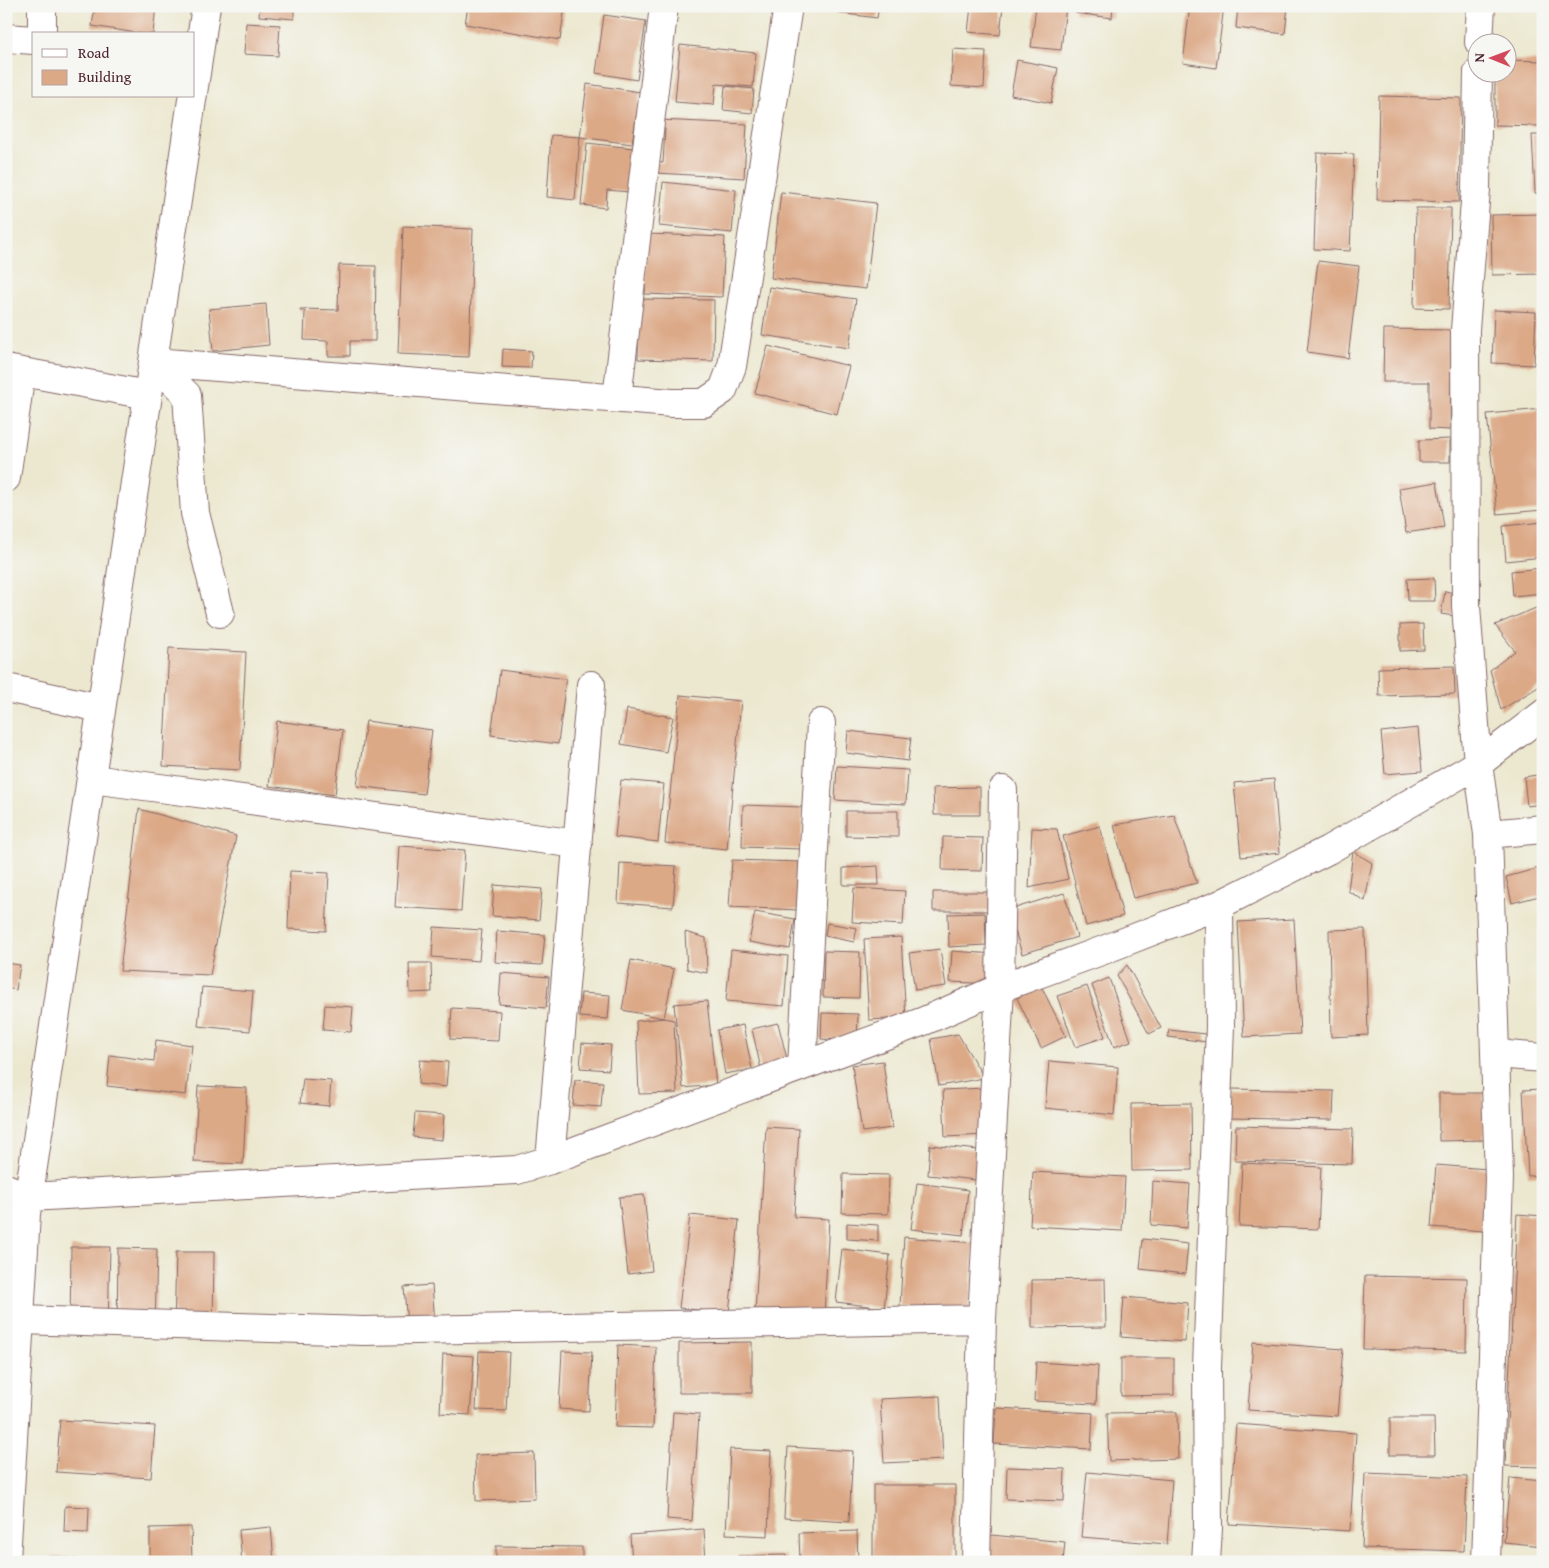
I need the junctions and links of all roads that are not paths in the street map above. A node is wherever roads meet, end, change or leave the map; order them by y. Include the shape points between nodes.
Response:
1 (42, 6) edge
2 (206, 6) edge
3 (664, 6) edge
4 (788, 6) edge
5 (1481, 6) edge
6 (42, 32) edge
7 (1480, 32) edge
8 (6, 38) edge
9 (32, 40) edge
10 (197, 60) edge
11 (195, 74) edge
12 (1478, 82) edge
13 (192, 98) edge
14 (154, 362) junction
15 (14, 370) edge
16 (148, 395) junction
17 (617, 398) junction
18 (6, 478) edge
19 (220, 613) dead end
20 (592, 685) dead end
21 (6, 688) edge
22 (101, 708) junction
23 (1543, 714) edge
24 (821, 723) dead end
25 (1478, 764) junction
26 (92, 779) junction
27 (1003, 790) dead end
28 (1543, 829) edge
29 (1488, 834) junction
30 (578, 844) junction
31 (1219, 905) junction
32 (1000, 988) junction
33 (1496, 1054) junction
34 (1543, 1058) edge
35 (802, 1066) junction
36 (550, 1160) junction
37 (17, 1193) edge
38 (982, 1319) junction
39 (20, 1320) junction
40 (6, 1560) edge
41 (976, 1562) edge
42 (1206, 1562) edge
43 (1486, 1562) edge

1 - 6 street
2 - 10 street
3 - 17 street
4 - 17 street via 732,366 723,390 704,403
5 - 7 street
8 - 9 street
10 - 11 street
12 - 25 street via 1476,189 1465,330 1466,606
13 - 14 street
14 - 16 street
14 - 17 street
14 - 19 street via 187,395 195,513
15 - 16 street
15 - 18 street
16 - 22 street
20 - 30 street
21 - 22 street
22 - 26 street
23 - 25 street
24 - 35 street
25 - 29 street
25 - 31 street via 1328,850
26 - 30 street
26 - 37 street
27 - 32 street
28 - 29 street
29 - 33 street
30 - 36 street
31 - 32 street
31 - 42 street via 1220,1026 1207,1367
32 - 35 street via 924,1021
32 - 38 street
33 - 34 street
33 - 43 street via 1499,1178
35 - 36 street
36 - 37 street via 517,1170
37 - 39 street via 26,1214
38 - 39 street via 364,1331
38 - 41 street
39 - 40 street

